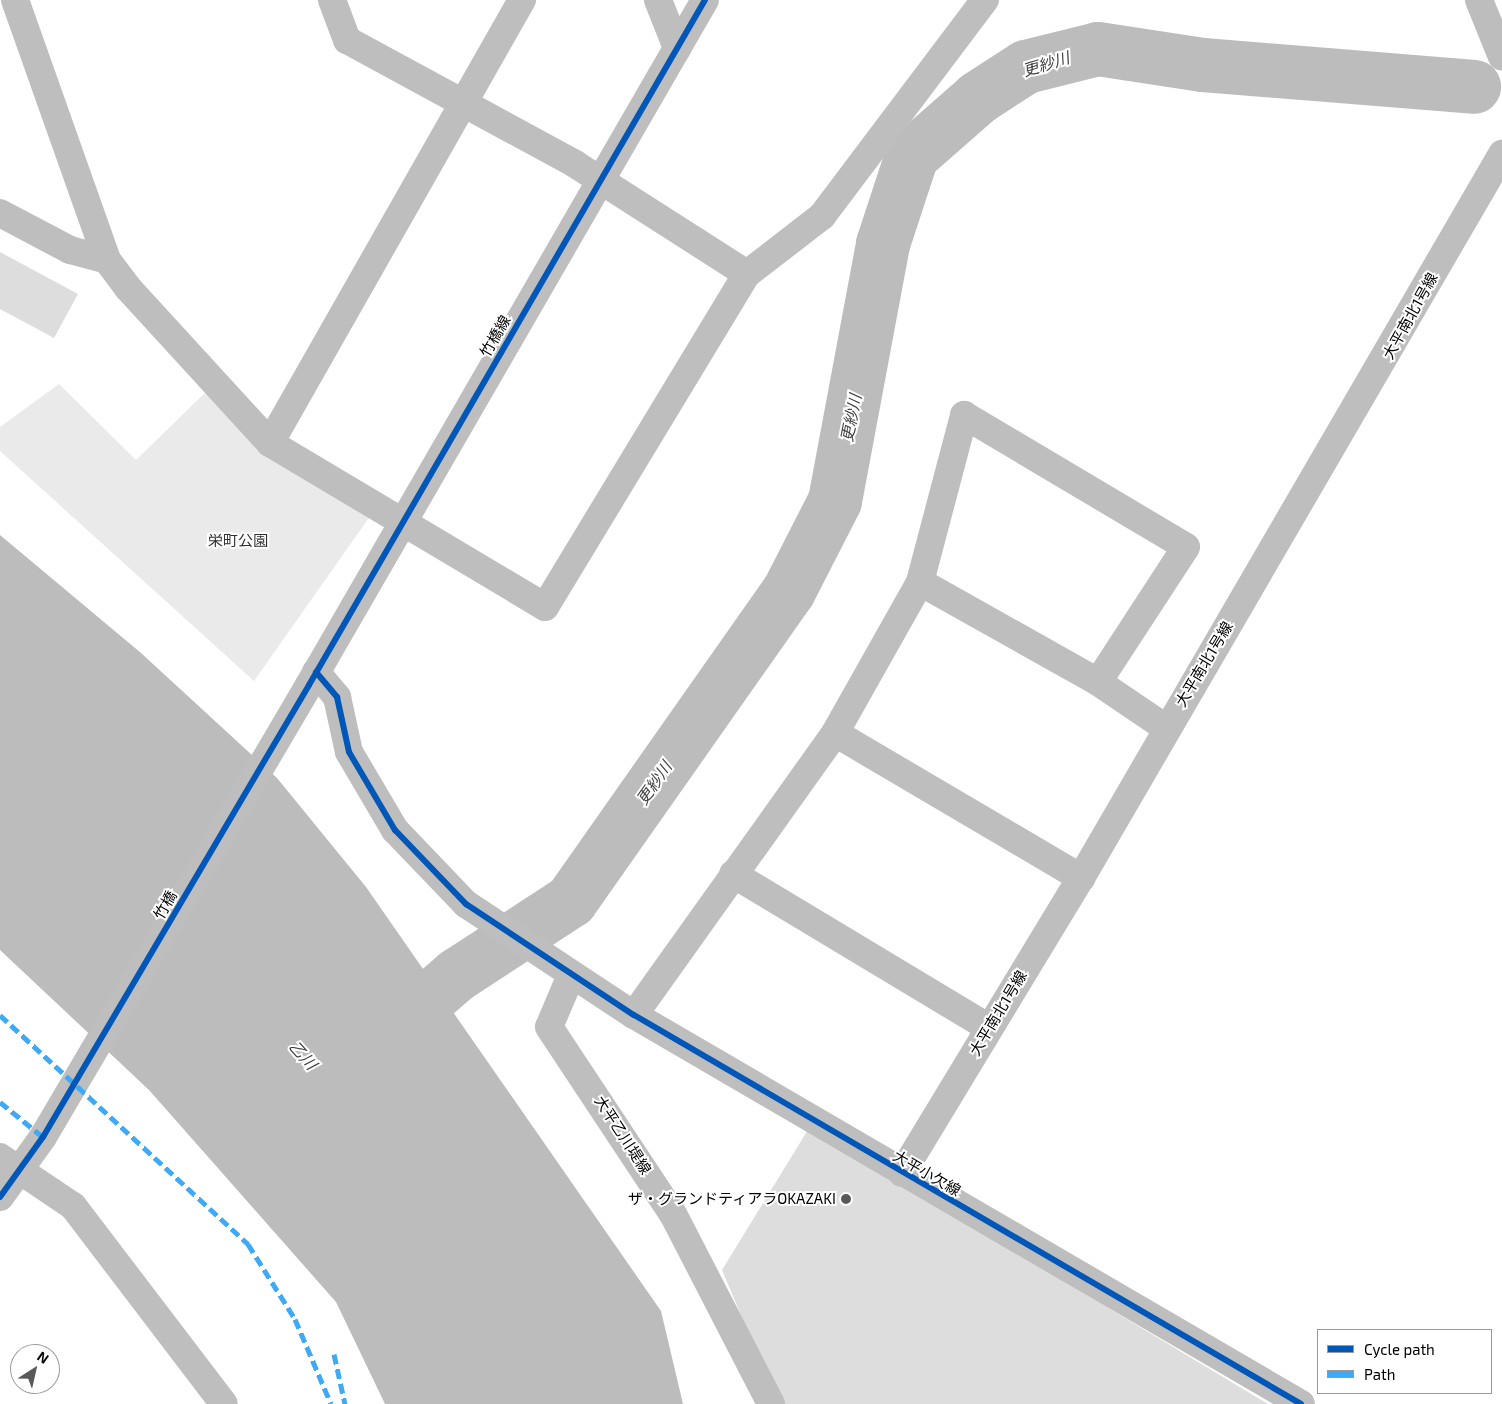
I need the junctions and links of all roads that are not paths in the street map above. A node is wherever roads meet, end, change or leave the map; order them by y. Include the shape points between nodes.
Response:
1 (15, 0) edge
2 (332, 0) edge
3 (522, 0) edge
4 (658, 0) edge
5 (704, 0) edge
6 (985, 0) edge
7 (1479, 0) edge
8 (677, 48) junction
9 (1502, 57) edge
10 (460, 106) junction
11 (1502, 154) edge
12 (599, 183) junction
13 (0, 214) edge
14 (107, 260) junction
15 (746, 274) junction
16 (270, 443) junction
17 (400, 522) junction
18 (920, 582) junction
19 (313, 679) junction
20 (1098, 682) junction
21 (1166, 728) junction
22 (834, 733) junction
23 (733, 874) junction
24 (1081, 878) junction
25 (571, 976) junction
26 (634, 1015) junction
27 (989, 1028) junction
28 (9, 1163) edge
29 (902, 1173) junction
30 (0, 1197) edge
31 (224, 1404) edge
32 (771, 1404) edge
33 (1301, 1404) edge

1 - 14 street
2 - 10 street via 347,40
3 - 10 street
4 - 8 street
5 - 8 street, 竹橋線
6 - 15 street via 822,216
7 - 9 highway
8 - 12 street, 竹橋線
10 - 12 street via 482,111
10 - 16 street
11 - 21 street, 大平南北1号線 via 1404,328
12 - 15 street
12 - 17 street, 竹橋線
13 - 14 street via 70,250
14 - 16 street
15 - 17 street via 545,607
16 - 17 street
17 - 19 street, 竹橋線
18 - 20 street
18 - 20 street via 964,415 1186,547
18 - 22 street
19 - 25 street, 大平小欠線 via 337,697 349,752 395,830 466,904
19 - 28 street, 竹橋 via 43,1137
20 - 21 street
21 - 24 street, 大平南北1号線
22 - 23 street
22 - 24 street
23 - 26 street
23 - 27 street
24 - 27 street, 大平南北1号線
25 - 26 street, 大平小欠線
25 - 32 street, 大平乙川堤線 via 550,1027 673,1214
26 - 29 street, 大平小欠線
27 - 29 street, 大平南北1号線
28 - 30 street
28 - 31 street via 73,1206
29 - 33 street, 大平小欠線

